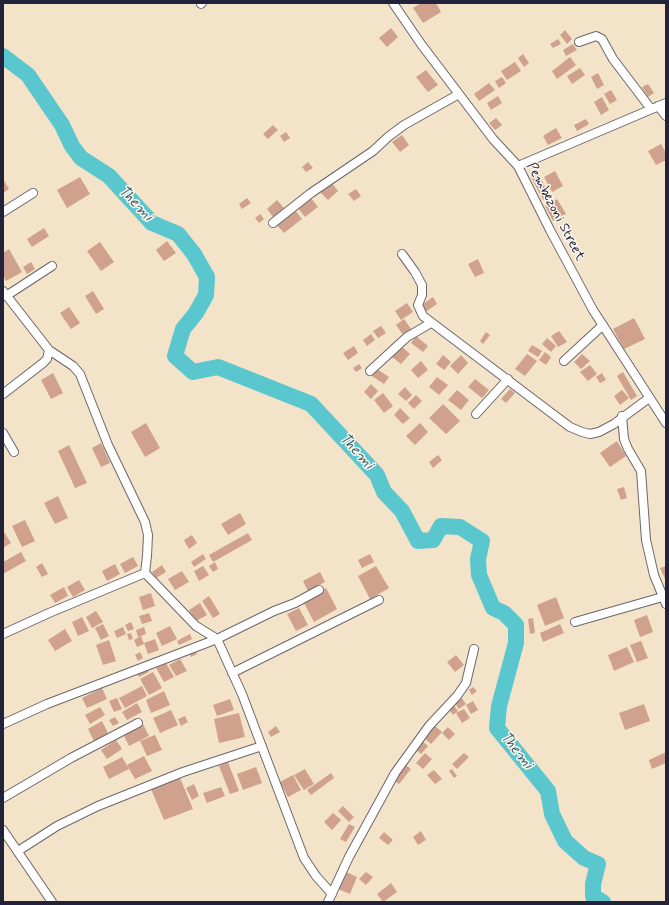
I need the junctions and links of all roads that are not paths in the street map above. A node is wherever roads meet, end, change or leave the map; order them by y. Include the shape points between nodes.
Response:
1 (393, 3) edge
2 (579, 42) dead end
3 (459, 94) junction
4 (659, 106) edge
5 (666, 116) edge
6 (518, 166) junction
7 (33, 193) dead end
8 (3, 212) edge
9 (273, 223) dead end
10 (402, 254) dead end
11 (52, 266) dead end
12 (4, 294) edge
13 (431, 322) junction
14 (603, 325) junction
15 (49, 350) junction
16 (564, 361) dead end
17 (370, 371) dead end
18 (508, 379) junction
19 (3, 394) edge
20 (649, 398) junction
21 (476, 414) dead end
22 (622, 416) junction
23 (666, 423) edge
24 (3, 433) edge
25 (14, 452) dead end
26 (145, 573) junction
27 (319, 590) dead end
28 (665, 599) edge
29 (380, 600) dead end
30 (575, 622) dead end
31 (3, 634) edge
32 (216, 639) junction
33 (474, 649) dead end
34 (232, 673) junction
35 (138, 723) dead end
36 (3, 724) edge
37 (262, 746) junction
38 (3, 798) edge
39 (3, 830) edge
40 (18, 851) junction
41 (332, 894) junction
42 (52, 902) edge
43 (328, 902) edge

1 - 3 street, Pembezoni Street
2 - 4 street via 596,36 602,39 613,59
3 - 6 street, Pembezoni Street via 493,139
3 - 9 street via 404,125 373,151 311,193
4 - 5 street
4 - 6 street
6 - 14 street, Pembezoni Street
7 - 8 street
10 - 13 street via 422,285 419,310
11 - 12 street
12 - 15 street
13 - 17 street via 407,337
13 - 18 street
14 - 16 street
14 - 20 street, Pembezoni Street
15 - 19 street via 43,363
15 - 26 street via 74,366 80,374 108,445 145,522 148,535
18 - 21 street
18 - 22 street via 570,427 582,432 599,432
20 - 22 street
20 - 23 street, Pembezoni Street
22 - 28 street via 624,439 641,471 646,540 654,576
24 - 25 street
26 - 31 street
26 - 32 street via 196,626
27 - 32 street
28 - 30 street
29 - 34 street
32 - 34 street
32 - 36 street via 46,704
33 - 41 street via 466,683 429,726 395,773 349,857
34 - 37 street
35 - 38 street
37 - 40 street via 183,772 98,806 58,826
37 - 41 street via 304,858
39 - 40 street
40 - 42 street
41 - 43 street

